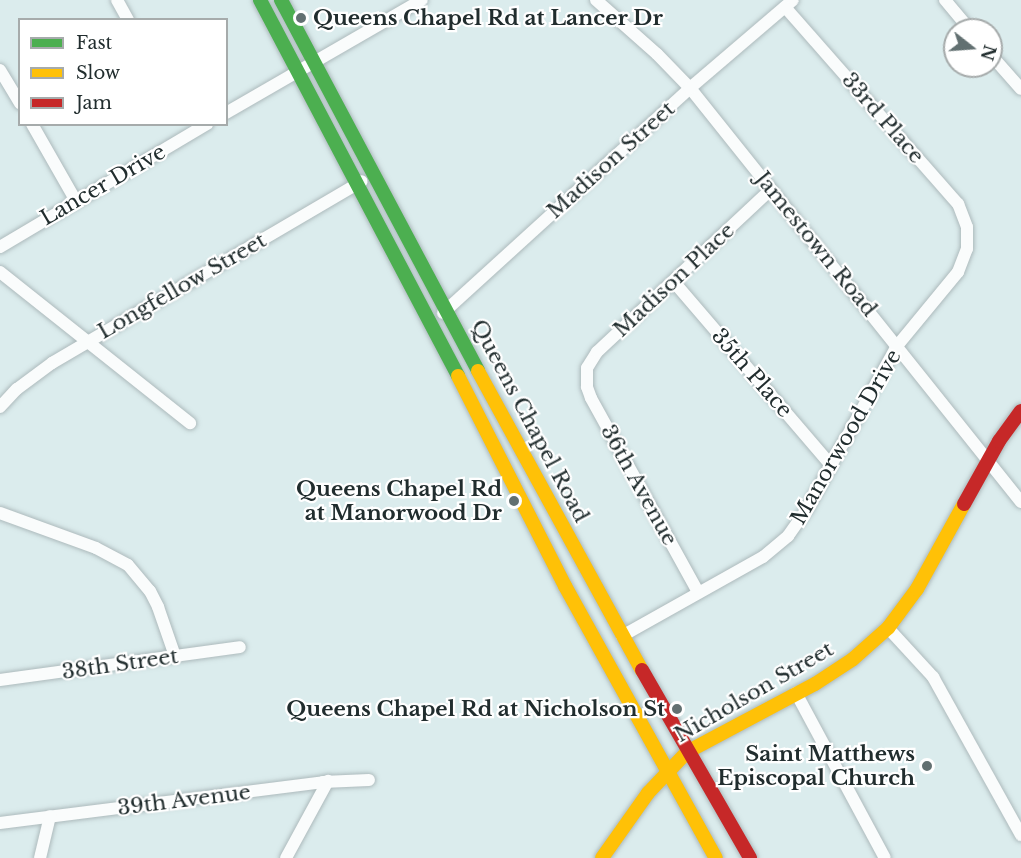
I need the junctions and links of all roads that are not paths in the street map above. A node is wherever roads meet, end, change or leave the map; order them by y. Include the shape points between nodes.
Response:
1 (117, 0) edge
2 (260, 0) edge
3 (281, 0) edge
4 (422, 0) edge
5 (617, 0) edge
6 (945, 0) edge
7 (789, 3) edge
8 (408, 4) edge
9 (601, 4) edge
10 (127, 18) edge
11 (960, 18) edge
12 (314, 61) junction
13 (1003, 69) edge
14 (0, 70) edge
15 (297, 71) junction
16 (690, 88) junction
17 (1021, 89) edge
18 (18, 101) edge
19 (228, 112) edge
20 (33, 126) edge
21 (192, 128) edge
22 (372, 175) junction
23 (357, 183) junction
24 (771, 189) junction
25 (76, 201) junction
26 (969, 237) joint
27 (0, 247) edge
28 (0, 272) edge
29 (674, 282) junction
30 (447, 310) junction
31 (432, 324) junction
32 (87, 342) junction
33 (897, 346) junction
34 (586, 375) joint
35 (0, 407) edge
36 (1021, 411) edge
37 (190, 423) dead end
38 (989, 460) junction
39 (830, 464) junction
40 (1021, 502) edge
41 (0, 513) edge
42 (698, 592) junction
43 (888, 628) junction
44 (622, 636) junction
45 (240, 647) dead end
46 (175, 656) junction
47 (0, 680) edge
48 (796, 693) junction
49 (687, 752) junction
50 (668, 771) junction
51 (369, 780) dead end
52 (328, 782) junction
53 (50, 816) junction
54 (0, 823) edge
55 (1021, 835) edge
56 (40, 858) edge
57 (286, 858) edge
58 (602, 858) edge
59 (716, 858) edge
60 (750, 858) edge
61 (885, 858) edge

1 - 10 street
2 - 15 main road, Queens Chapel Road
3 - 12 main road, Queens Chapel Road
4 - 8 street
5 - 9 street
6 - 11 street
7 - 16 street, Madison Street
7 - 26 street, 33rd Place via 958,204
8 - 12 street
9 - 16 street, Jamestown Road
12 - 15 street
12 - 22 main road, Queens Chapel Road
13 - 17 street
14 - 18 street
15 - 19 street
15 - 23 main road, Queens Chapel Road
16 - 24 street, Jamestown Road
16 - 30 street, Madison Street
20 - 25 street
21 - 25 street, Lancer Drive
22 - 23 street, Longfellow Street
22 - 30 main road, Queens Chapel Road
23 - 31 main road, Queens Chapel Road
23 - 32 street, Longfellow Street
24 - 29 street, Madison Place
24 - 33 street, Jamestown Road
25 - 27 street, Lancer Drive
26 - 33 street, Manorwood Drive via 958,272
28 - 32 street
29 - 34 street, Madison Place via 597,352
29 - 39 street, 35th Place
30 - 31 street, Madison Street
30 - 44 main road, Queens Chapel Road
31 - 50 main road, Queens Chapel Road via 565,586
32 - 35 street, Longfellow Street via 30,378
32 - 37 street
33 - 38 street, Jamestown Road
33 - 39 street, Manorwood Drive
34 - 42 street, 36th Avenue via 591,398
36 - 38 main road, Nicholson Street
38 - 40 street, Jamestown Road
38 - 43 main road, Nicholson Street via 929,569
39 - 42 street, Manorwood Drive via 788,536 763,557
41 - 46 street via 96,548 128,565 150,591
42 - 44 street, Manorwood Drive
43 - 48 main road, Nicholson Street via 853,659
43 - 55 street via 933,677
44 - 49 main road, Queens Chapel Road
45 - 46 street, 38th Street
46 - 47 street, 38th Street
48 - 49 main road, Nicholson Street
48 - 61 street
49 - 50 main road, Nicholson Street
49 - 60 main road, Queens Chapel Road
50 - 58 main road, Nicholson Street
50 - 59 main road, Queens Chapel Road
51 - 52 street, 39th Avenue
52 - 53 street, 39th Avenue
52 - 57 street
53 - 54 street, 39th Avenue
53 - 56 street

